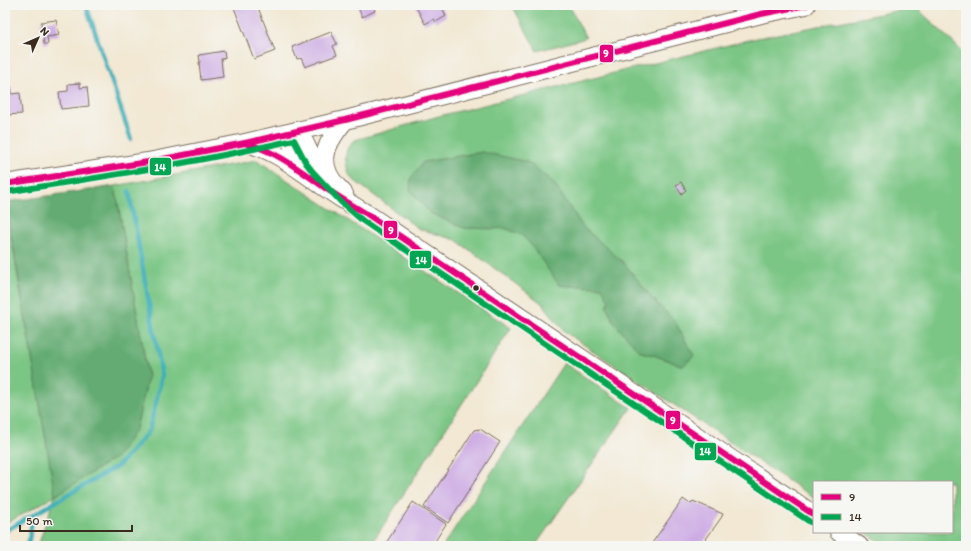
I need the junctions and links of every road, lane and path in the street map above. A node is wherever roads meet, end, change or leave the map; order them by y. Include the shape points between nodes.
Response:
1 (806, 5) edge
2 (345, 120) junction
3 (297, 131) junction
4 (246, 143) junction
5 (307, 174) junction
6 (330, 177) junction
7 (5, 184) edge
8 (367, 214) junction
9 (813, 514) edge
10 (840, 533) edge
11 (859, 546) edge

1 - 2 street via 761,14
2 - 3 street
2 - 6 street via 333,135 325,154
3 - 4 street
3 - 5 street via 292,140 292,147
3 - 6 street via 313,159
4 - 5 street via 272,152
4 - 7 street via 148,162
5 - 8 street
6 - 8 street via 334,184
8 - 9 street
10 - 11 street

